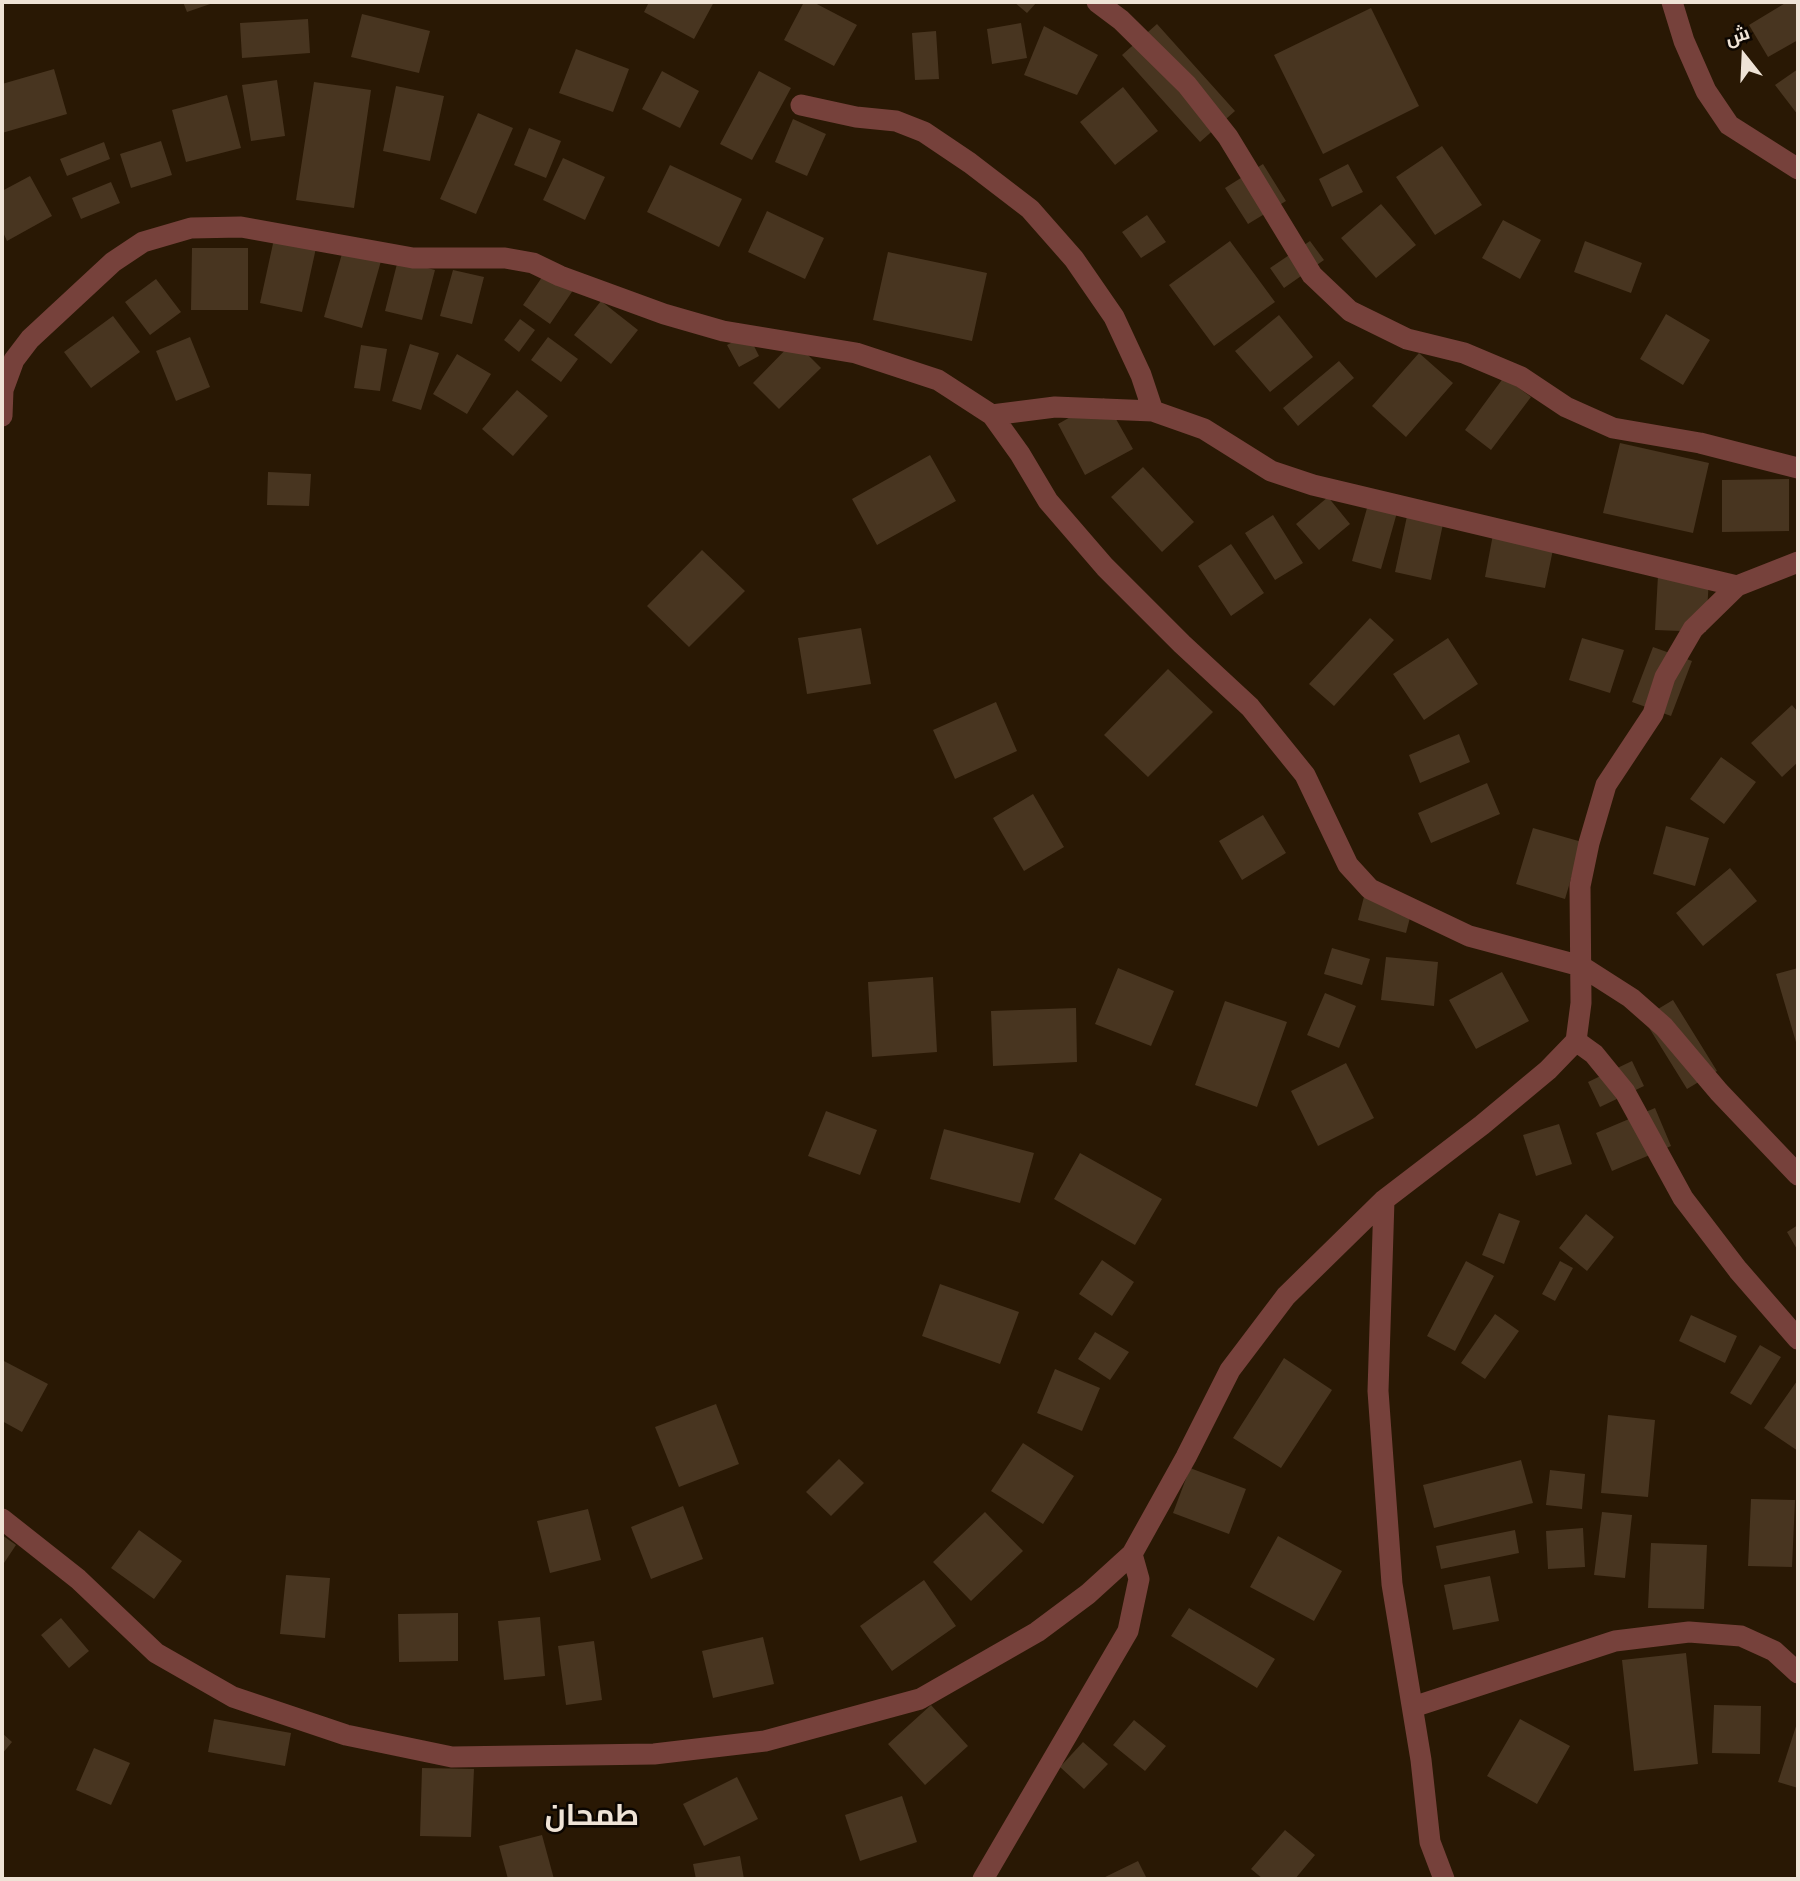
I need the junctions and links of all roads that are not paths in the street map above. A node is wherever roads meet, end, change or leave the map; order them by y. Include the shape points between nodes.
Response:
1 (1097, 2) edge
2 (1672, 2) edge
3 (801, 105) dead end
4 (1798, 169) edge
5 (1153, 411) junction
6 (992, 415) junction
7 (2, 416) edge
8 (1798, 468) edge
9 (1798, 562) edge
10 (1737, 586) junction
11 (1581, 966) junction
12 (1576, 1041) junction
13 (1798, 1175) edge
14 (1384, 1200) junction
15 (1798, 1339) edge
16 (2, 1519) edge
17 (1132, 1554) junction
18 (1798, 1673) edge
19 (1413, 1707) junction
20 (983, 1879) edge
21 (1444, 1879) edge

1 - 8 street via 1187,85 1228,137 1312,275 1350,311 1407,339 1464,353 1521,377 1566,407 1613,428 1700,443
2 - 4 street via 1706,91 1729,125
3 - 5 street via 896,121 924,132 1030,209 1074,259 1114,317
5 - 6 street via 1055,407
5 - 10 street via 1204,429 1271,471 1313,485
6 - 7 street via 938,380 856,353 723,331 664,314 533,263 505,258 414,258 242,227 191,228 144,242 113,262 30,339 14,360 3,390
6 - 11 street via 1048,501 1097,558 1250,707 1305,775 1348,865 1370,889 1469,936
9 - 10 street
10 - 11 street via 1693,629 1665,677 1653,714 1606,785 1580,886
11 - 12 street
11 - 13 street via 1631,998 1664,1027
12 - 14 street via 1482,1125
12 - 15 street via 1594,1054 1625,1092 1683,1198
14 - 17 street via 1286,1296 1230,1370
14 - 19 street via 1378,1391 1392,1584
16 - 17 street via 78,1579 156,1653 233,1698 346,1735 452,1756 654,1754 765,1741 920,1699 1037,1632
17 - 20 street via 1139,1579 1128,1631
18 - 19 street via 1773,1651 1741,1636 1689,1632 1615,1641
19 - 21 street via 1430,1842

